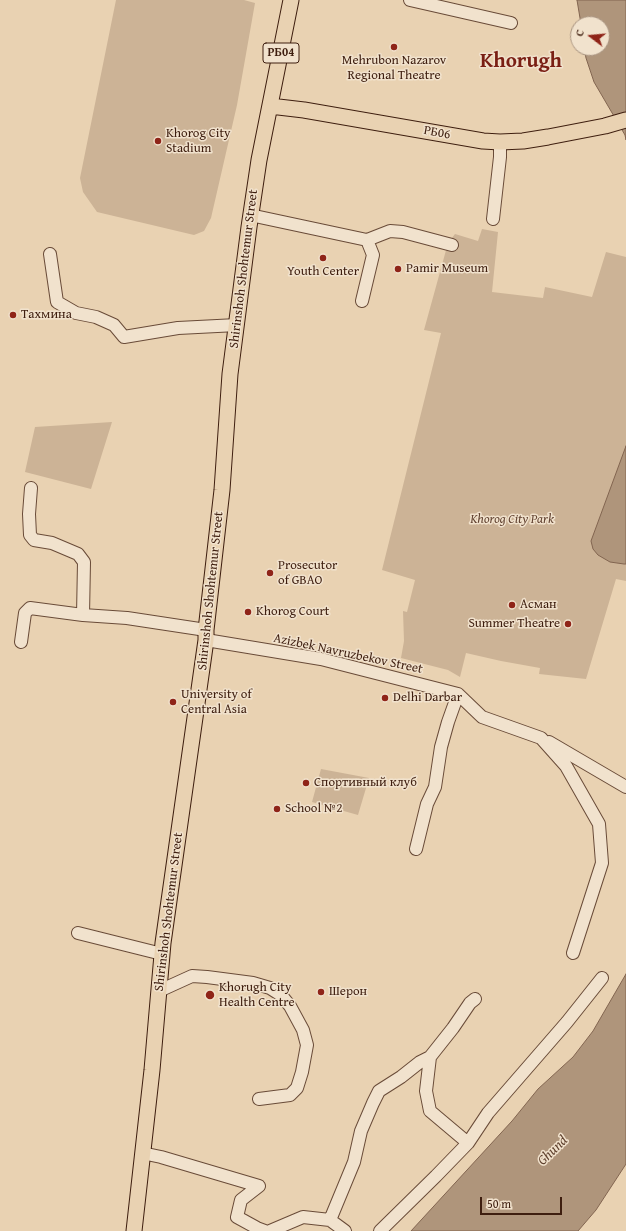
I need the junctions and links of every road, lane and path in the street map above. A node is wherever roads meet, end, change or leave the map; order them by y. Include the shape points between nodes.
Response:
1 (291, 0) edge
2 (410, 0) edge
3 (511, 23) dead end
4 (270, 106) junction
5 (626, 120) edge
6 (500, 142) junction
7 (250, 215) junction
8 (493, 219) dead end
9 (367, 240) junction
10 (452, 245) dead end
11 (50, 254) dead end
12 (362, 301) dead end
13 (237, 325) junction
14 (31, 488) dead end
15 (83, 615) junction
16 (206, 635) junction
17 (21, 642) dead end
18 (458, 694) junction
19 (541, 738) junction
20 (626, 787) edge
21 (416, 849) dead end
22 (78, 933) dead end
23 (573, 953) dead end
24 (162, 954) junction
25 (602, 978) dead end
26 (159, 991) junction
27 (475, 1000) dead end
28 (430, 1057) junction
29 (259, 1100) dead end
30 (468, 1142) junction
31 (142, 1153) junction
32 (330, 1220) junction
33 (134, 1231) edge
34 (265, 1231) edge
35 (270, 1231) edge
36 (345, 1231) edge
37 (380, 1231) edge

1 - 4 main road, Shirinshoh Shohtemur Street / РБ04
2 - 3 street
4 - 6 main road, РБ06 / РБ06
4 - 7 main road, Shirinshoh Shohtemur Street / РБ04
5 - 6 main road, РБ06 / РБ06 via 523,141
6 - 8 street
7 - 9 street
7 - 13 main road, Shirinshoh Shohtemur Street / РБ04
9 - 10 street via 390,231
9 - 12 street via 373,256
11 - 13 street via 57,302 76,313 96,316 114,325 124,337 178,328
13 - 16 main road, Shirinshoh Shohtemur Street / РБ04 via 230,374 222,490
14 - 15 street via 30,535 34,540 78,554 84,562
15 - 16 street, Azizbek Navruzbekov Street via 127,618
15 - 17 street, Azizbek Navruzbekov Street via 30,608 25,613
16 - 18 street, Azizbek Navruzbekov Street
16 - 24 main road, Shirinshoh Shohtemur Street / РБ04
18 - 19 street via 482,717
18 - 21 street via 448,722 435,787 427,804
19 - 20 street
19 - 23 street via 566,766 599,824 602,863
22 - 24 street
24 - 26 main road, Shirinshoh Shohtemur Street / РБ04
25 - 30 street via 488,1112
26 - 29 street via 192,976 253,984 270,988 281,995 290,1006 307,1045 303,1065 297,1088 290,1096
26 - 31 main road, Shirinshoh Shohtemur Street / РБ04
27 - 28 street via 470,1003
28 - 30 street via 426,1091 430,1111
28 - 32 street via 379,1092 360,1131 354,1162
30 - 37 street
31 - 33 main road, Shirinshoh Shohtemur Street / РБ04
31 - 34 street via 259,1186 241,1200 238,1217
32 - 35 street via 303,1217
32 - 36 street

